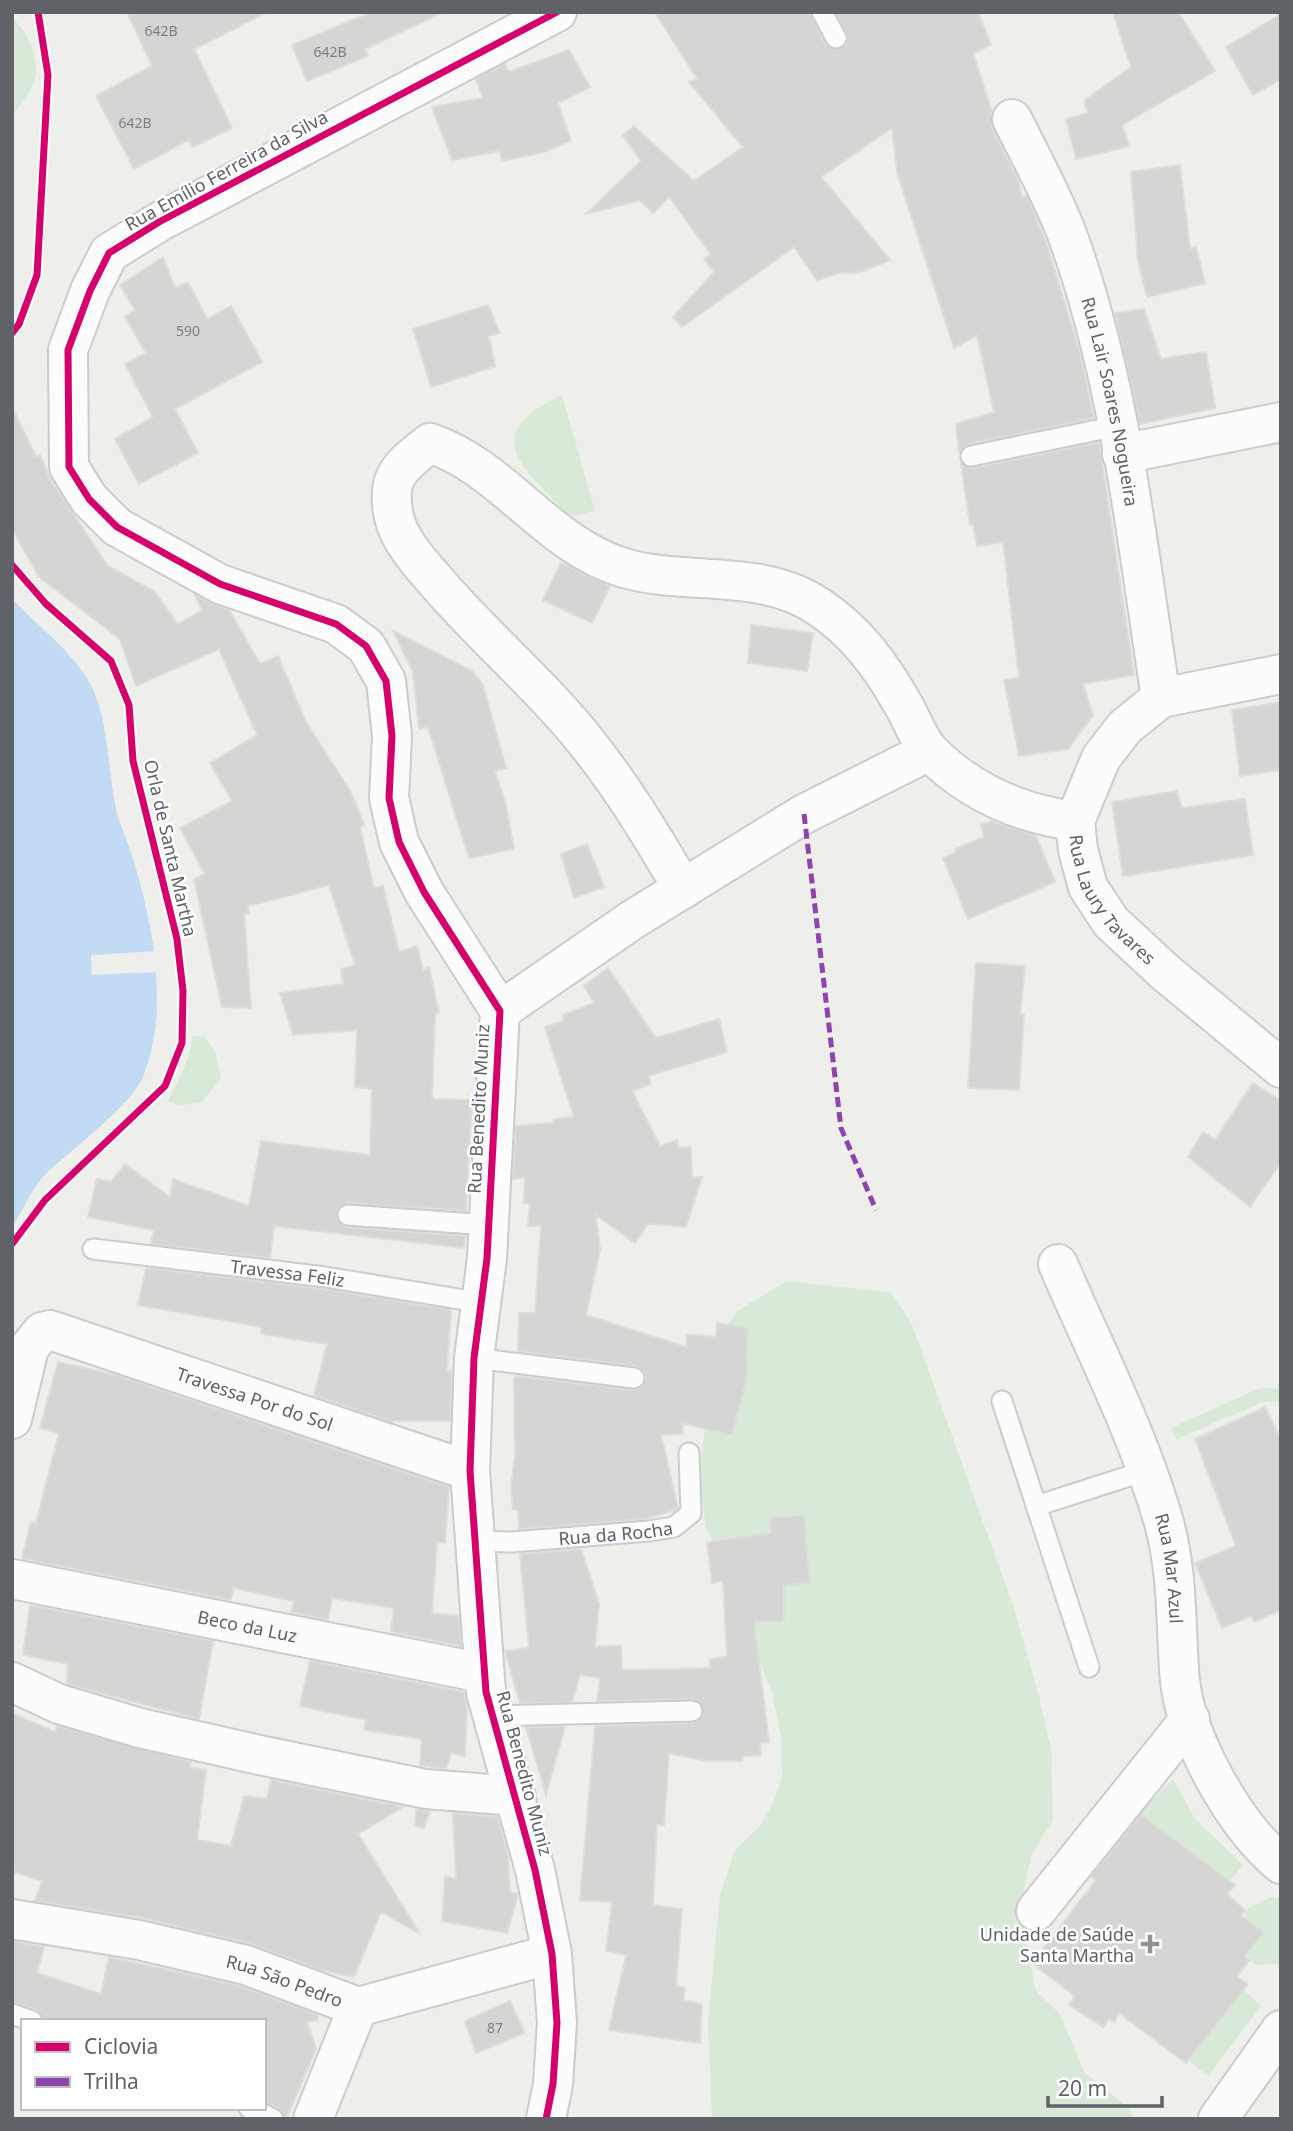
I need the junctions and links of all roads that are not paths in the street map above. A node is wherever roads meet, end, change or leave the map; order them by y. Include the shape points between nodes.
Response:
1 (557, 12) edge
2 (822, 12) edge
3 (490, 26) edge
4 (835, 38) dead end
5 (1012, 119) dead end
6 (1281, 422) edge
7 (1119, 440) junction
8 (971, 456) dead end
9 (69, 467) joint
10 (1281, 674) edge
11 (1161, 698) junction
12 (929, 751) junction
13 (1075, 821) junction
14 (683, 890) junction
15 (500, 1012) junction
16 (1281, 1068) edge
17 (348, 1215) dead end
18 (488, 1226) junction
19 (93, 1250) dead end
20 (1058, 1264) dead end
21 (483, 1303) junction
22 (474, 1358) junction
23 (634, 1378) dead end
24 (1002, 1401) dead end
25 (12, 1419) edge
26 (689, 1453) dead end
27 (1148, 1470) junction
28 (470, 1471) junction
29 (1036, 1506) junction
30 (474, 1541) junction
31 (12, 1579) edge
32 (1089, 1667) dead end
33 (483, 1673) junction
34 (12, 1682) edge
35 (692, 1711) dead end
36 (491, 1716) junction
37 (1190, 1719) junction
38 (516, 1796) junction
39 (1281, 1864) edge
40 (1036, 1911) dead end
41 (12, 1919) edge
42 (552, 1954) junction
43 (358, 2007) junction
44 (1281, 2030) edge
45 (253, 2110) edge
46 (273, 2119) edge
47 (313, 2119) edge
48 (546, 2119) edge
49 (1218, 2119) edge

1 - 3 street, Rua Emílio Ferreira da Silva
2 - 4 lane
3 - 9 street, Rua Emílio Ferreira da Silva via 109,253 68,350
5 - 7 street, Rua Lair Soares Nogueira via 1066,233 1092,312
6 - 7 street
7 - 8 lane
7 - 11 street, Rua Lair Soares Nogueira
9 - 15 street, Rua Benedito Muniz via 89,499 117,527 220,584 336,624 366,646 386,681 392,736 389,799 399,842 424,892
10 - 11 street
11 - 13 street, Rua Laury Tavares via 1125,727 1101,758
12 - 13 street via 982,792 1015,809
12 - 14 street via 804,814
12 - 14 street via 893,687 855,633 817,605 776,589 726,579 624,568 578,548 477,467 430,443 397,468 392,492 394,519 411,552 582,737 636,808
13 - 16 street, Rua Laury Tavares via 1088,887 1111,922
14 - 15 street
15 - 18 street, Rua Benedito Muniz
17 - 18 lane
18 - 21 street, Rua Benedito Muniz
19 - 21 lane, Travessa Feliz via 326,1277
20 - 27 street, Rua Mar Azul
21 - 22 street, Rua Benedito Muniz
22 - 23 lane
22 - 28 street, Rua Benedito Muniz
24 - 29 lane
25 - 28 street, Travessa Por do Sol via 29,1348 42,1332 71,1335 182,1377
26 - 30 lane, Rua da Rocha via 691,1513 674,1527 555,1539
27 - 29 lane
27 - 37 street, Rua Mar Azul via 1173,1554 1180,1683
28 - 30 street, Rua Benedito Muniz
29 - 32 lane
30 - 33 street, Rua Benedito Muniz
31 - 33 street, Beco da Luz
33 - 36 street, Rua Benedito Muniz
34 - 38 street via 59,1704 140,1728 426,1789
35 - 36 lane
36 - 38 street, Rua Benedito Muniz
37 - 39 street, Rua Mar Azul via 1210,1770 1259,1846
37 - 40 street
38 - 42 street, Rua Benedito Muniz
41 - 43 street, Rua São Pedro via 139,1940 246,1965
42 - 43 street, Rua São Pedro
42 - 48 street, Rua Benedito Muniz via 557,2023
43 - 47 street
44 - 49 street
45 - 46 lane

